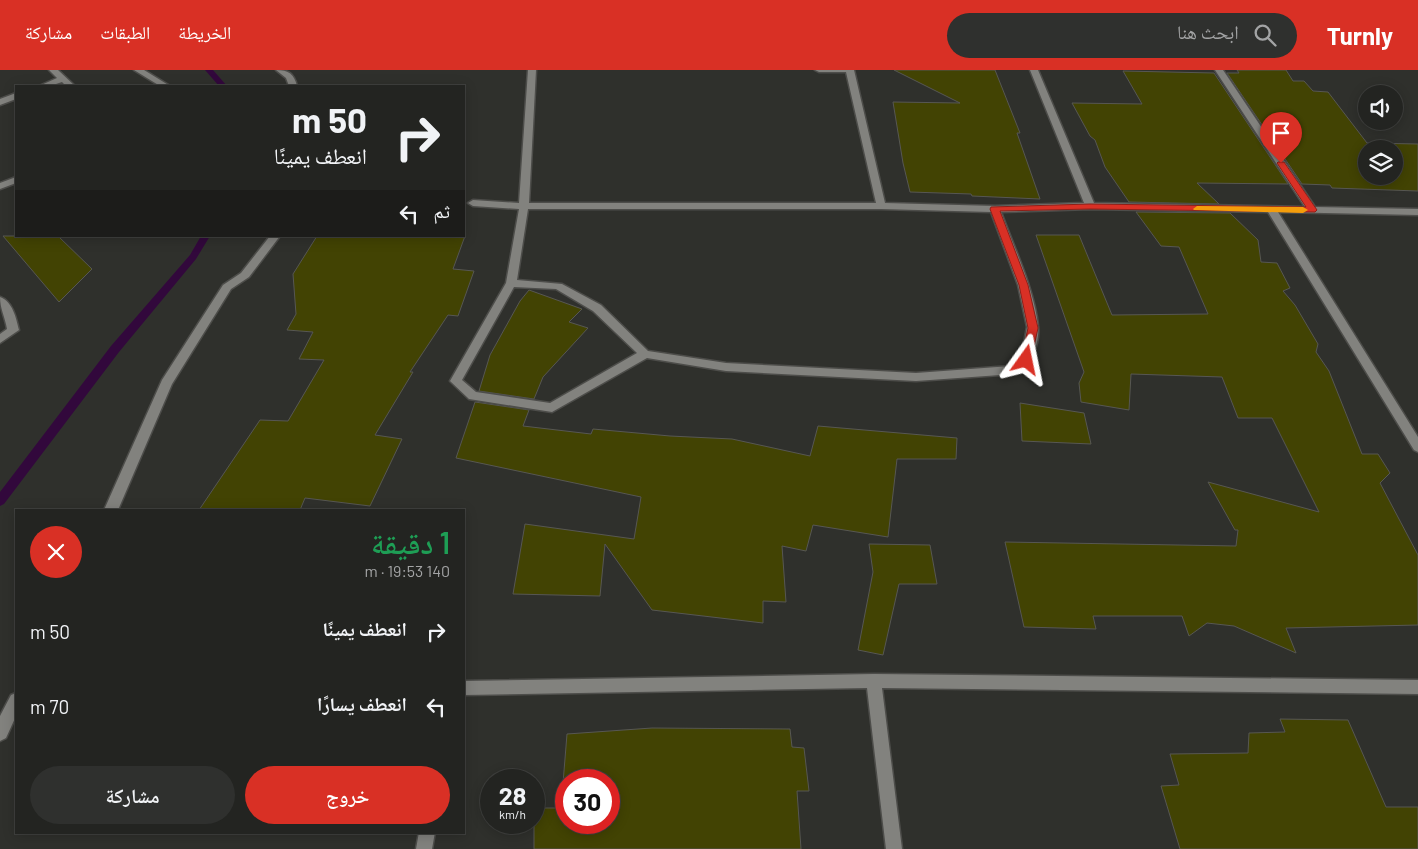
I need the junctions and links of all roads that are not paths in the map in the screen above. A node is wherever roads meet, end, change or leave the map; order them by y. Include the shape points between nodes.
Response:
1 (53, 70) edge
2 (138, 70) edge
3 (280, 70) edge
4 (532, 70) edge
5 (819, 70) edge
6 (850, 70) edge
7 (1034, 70) edge
8 (1219, 70) edge
9 (63, 79) junction
10 (46, 85) edge
11 (70, 85) edge
12 (164, 85) edge
13 (293, 85) edge
14 (15, 96) edge
15 (0, 102) edge
16 (15, 180) edge
17 (0, 186) edge
18 (473, 203) dead end
19 (524, 206) junction
20 (881, 206) junction
21 (1090, 206) junction
22 (994, 209) junction
23 (1272, 210) junction
24 (1312, 210) junction
25 (1418, 212) edge
26 (275, 237) edge
27 (511, 283) junction
28 (0, 301) edge
29 (0, 339) edge
30 (645, 354) junction
31 (1418, 447) edge
32 (112, 509) edge
33 (874, 681) junction
34 (1418, 687) edge
35 (465, 688) edge
36 (15, 702) edge
37 (0, 733) edge
38 (427, 834) edge
39 (424, 849) edge
40 (894, 849) edge

1 - 9 street
2 - 12 street
3 - 13 street via 290,77
4 - 19 street
5 - 6 street
6 - 20 street
7 - 21 street
8 - 24 street
9 - 10 street
9 - 11 street
14 - 15 street
16 - 17 street
18 - 19 street
19 - 20 street
19 - 27 street
20 - 22 street
21 - 22 street
21 - 23 street
22 - 30 street via 1024,285 1033,328 1026,360 1014,370 916,377 726,367
23 - 24 street
23 - 31 street
24 - 25 street
26 - 32 street via 245,275 227,287 166,383
27 - 30 street via 558,286 597,308
27 - 30 street via 456,381 473,396 552,408
28 - 29 street via 9,312 13,330
33 - 34 street
33 - 35 street
33 - 40 street
36 - 37 street
38 - 39 street

